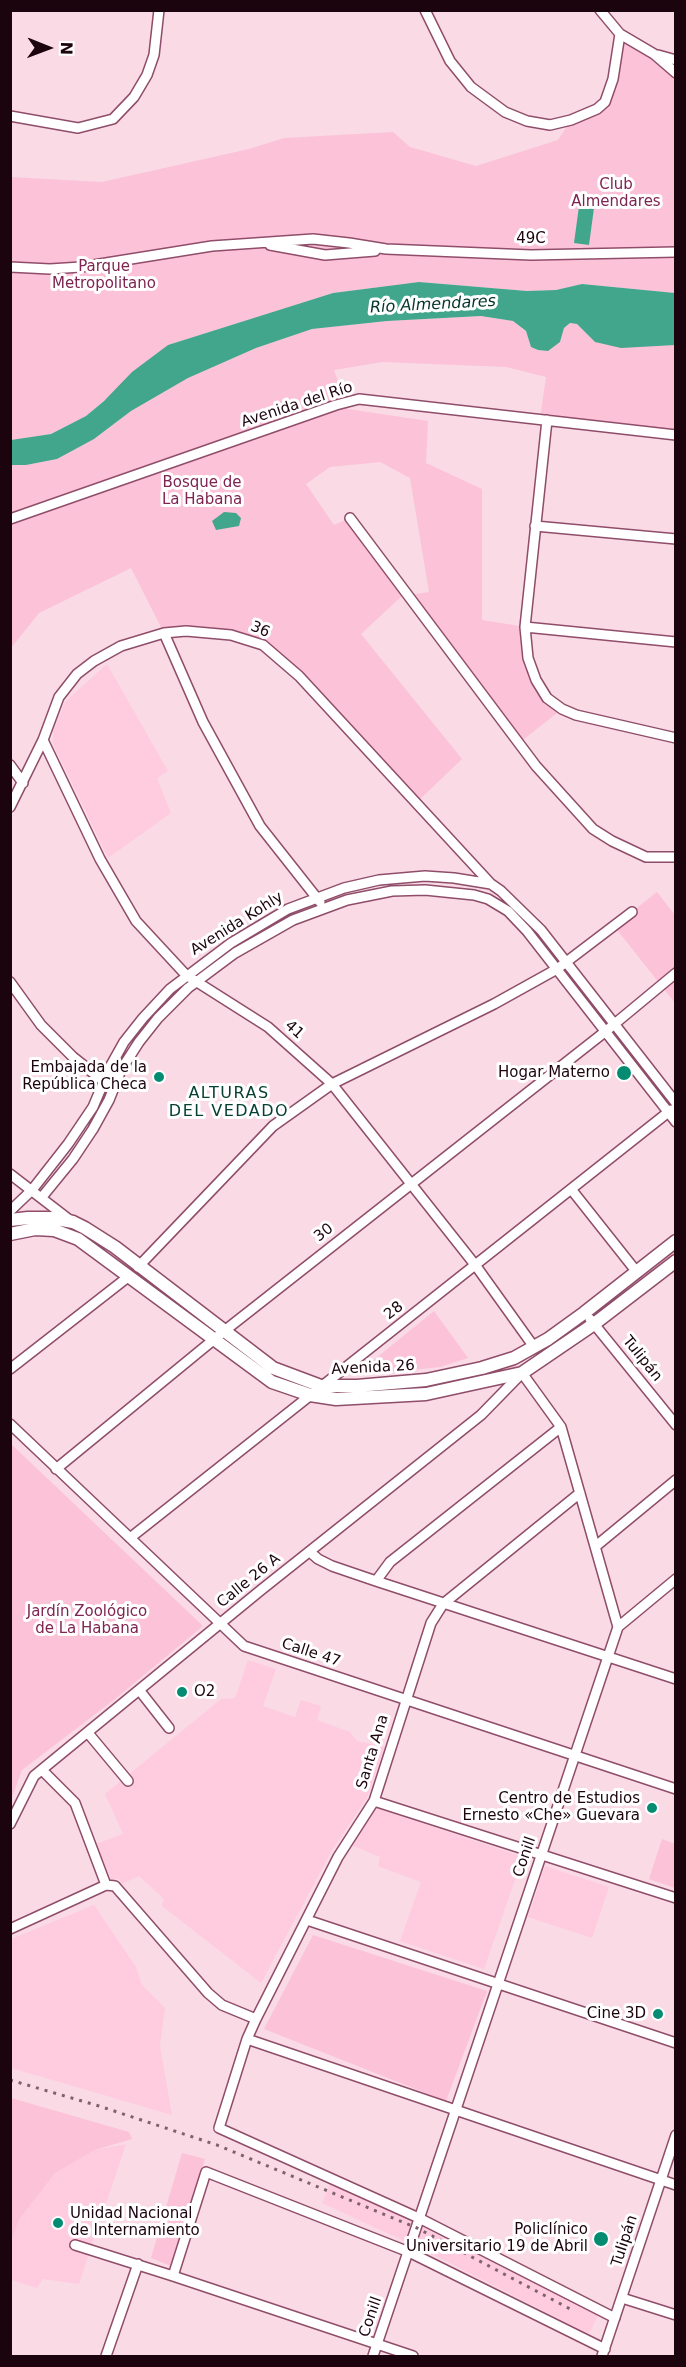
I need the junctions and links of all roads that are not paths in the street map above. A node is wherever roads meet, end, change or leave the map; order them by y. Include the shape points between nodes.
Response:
1 (159, 10) edge
2 (424, 10) edge
3 (600, 10) edge
4 (620, 34) junction
5 (671, 62) edge
6 (675, 73) edge
7 (10, 116) edge
8 (253, 243) junction
9 (386, 249) junction
10 (675, 252) edge
11 (10, 267) edge
12 (547, 420) junction
13 (675, 435) edge
14 (350, 518) dead end
15 (10, 519) edge
16 (535, 526) junction
17 (675, 540) edge
18 (525, 627) junction
19 (164, 633) junction
20 (675, 642) edge
21 (675, 738) edge
22 (43, 740) junction
23 (10, 765) edge
24 (23, 783) junction
25 (10, 807) edge
26 (675, 857) edge
27 (470, 861) junction
28 (392, 878) junction
29 (472, 880) junction
30 (491, 884) junction
31 (392, 891) junction
32 (474, 895) junction
33 (317, 898) junction
34 (324, 908) junction
35 (632, 912) dead end
36 (246, 933) junction
37 (252, 943) junction
38 (566, 963) junction
39 (557, 969) junction
40 (675, 973) edge
41 (186, 975) junction
42 (10, 982) edge
43 (196, 982) junction
44 (614, 1024) junction
45 (137, 1025) junction
46 (606, 1031) junction
47 (145, 1034) junction
48 (104, 1082) junction
49 (332, 1084) junction
50 (114, 1088) junction
51 (673, 1108) edge
52 (675, 1122) edge
53 (68, 1144) junction
54 (78, 1151) junction
55 (10, 1174) edge
56 (411, 1183) junction
57 (571, 1189) junction
58 (32, 1190) junction
59 (42, 1197) junction
60 (10, 1211) edge
61 (10, 1220) edge
62 (73, 1222) junction
63 (10, 1234) edge
64 (675, 1241) edge
65 (675, 1261) edge
66 (138, 1266) junction
67 (476, 1266) junction
68 (636, 1271) junction
69 (128, 1277) junction
70 (584, 1313) junction
71 (594, 1324) junction
72 (218, 1336) junction
73 (534, 1347) junction
74 (10, 1369) edge
75 (522, 1373) junction
76 (321, 1386) junction
77 (310, 1395) junction
78 (10, 1424) edge
79 (675, 1425) edge
80 (561, 1427) junction
81 (56, 1469) junction
82 (675, 1480) edge
83 (580, 1493) junction
84 (130, 1539) junction
85 (596, 1546) junction
86 (310, 1552) junction
87 (675, 1579) edge
88 (376, 1581) junction
89 (443, 1604) junction
90 (219, 1625) junction
91 (618, 1627) junction
92 (608, 1656) junction
93 (675, 1678) edge
94 (140, 1690) junction
95 (405, 1700) junction
96 (169, 1728) dead end
97 (88, 1733) junction
98 (575, 1756) junction
99 (42, 1770) junction
100 (128, 1781) dead end
101 (675, 1789) edge
102 (374, 1801) junction
103 (10, 1824) edge
104 (542, 1856) junction
105 (106, 1885) junction
106 (675, 1898) edge
107 (307, 1920) junction
108 (10, 1929) edge
109 (499, 1983) junction
110 (256, 2019) junction
111 (247, 2039) junction
112 (675, 2043) edge
113 (456, 2111) junction
114 (675, 2135) edge
115 (661, 2180) junction
116 (675, 2185) edge
117 (421, 2219) junction
118 (75, 2245) dead end
119 (409, 2252) junction
120 (138, 2264) junction
121 (173, 2276) junction
122 (622, 2298) junction
123 (675, 2315) edge
124 (615, 2318) junction
125 (377, 2344) junction
126 (604, 2353) edge
127 (106, 2356) edge
128 (373, 2356) edge
129 (413, 2356) edge

1 - 7 street via 154,55 147,75 113,119 78,128
2 - 4 street via 450,62 471,87 505,112 550,125 571,120 605,102
3 - 4 street
4 - 5 street
5 - 6 street
8 - 9 street, 49C via 313,239
8 - 9 street, 49C via 325,255
8 - 11 street, 49C via 81,267
9 - 10 street, 49C via 531,255
12 - 13 street, Avenida del Río
12 - 15 street, Avenida del Río via 359,399
12 - 16 street
14 - 26 street via 536,766 593,829 646,857
16 - 17 street
16 - 18 street
18 - 20 street
18 - 21 street via 528,658 547,698 562,709 597,721
19 - 22 street, 36 via 121,646 77,674 59,697
19 - 27 street, 36 via 208,632 263,645 299,676
19 - 33 street via 202,722 260,826
22 - 24 street, 36
22 - 41 street, 41 via 100,859 136,921
23 - 24 street
24 - 25 street, 36
27 - 29 street
27 - 30 street, 36
28 - 29 street, Avenida Kohly
28 - 31 street
28 - 33 street, Avenida Kohly via 361,883
29 - 30 street, Avenida Kohly
29 - 32 street
30 - 38 street, Avenida Kohly via 531,918
31 - 32 street, Avenida Kohly
31 - 34 street, Avenida Kohly
32 - 39 street, Avenida Kohly via 508,911
33 - 34 street
33 - 36 street, Avenida Kohly
34 - 37 street, Avenida Kohly
35 - 38 street
36 - 37 street
36 - 41 street, Avenida Kohly
37 - 43 street, Avenida Kohly
38 - 39 street
38 - 44 street, Avenida Kohly
39 - 46 street, Avenida Kohly
39 - 49 street
40 - 44 street
41 - 43 street, 41
41 - 45 street, Avenida Kohly
42 - 48 street via 41,1025
43 - 47 street, Avenida Kohly
43 - 49 street, 41 via 268,1027
44 - 46 street, 30
44 - 51 street, Avenida Kohly
45 - 47 street
45 - 48 street, Avenida Kohly via 116,1055
46 - 51 street, Avenida Kohly
46 - 56 street, 30
47 - 50 street, Avenida Kohly
48 - 50 street
48 - 53 street, Avenida Kohly via 93,1107
49 - 56 street, 41
49 - 66 street via 273,1126
50 - 54 street, Avenida Kohly
51 - 52 street, Avenida Kohly
51 - 57 street, 28
53 - 54 street
53 - 58 street, Avenida Kohly
54 - 59 street, Avenida Kohly
55 - 58 street
56 - 67 street, 41
56 - 72 street, 30
57 - 67 street, 28
57 - 68 street
58 - 59 street
58 - 60 street, Avenida Kohly
59 - 62 street
61 - 62 main road, Avenida 26 via 39,1217
62 - 66 main road, Avenida 26 via 97,1234
63 - 69 main road, Avenida 26 via 35,1229 71,1236 93,1248
64 - 68 main road, Avenida 26
65 - 71 main road, Avenida 26
66 - 72 main road, Avenida 26
67 - 73 street, 41
67 - 76 street, 28
68 - 70 main road, Avenida 26
69 - 72 main road, Avenida 26
69 - 74 street
70 - 71 street, Tulipán
70 - 73 main road, Avenida 26
71 - 75 main road, Avenida 26
71 - 79 street, Tulipán
72 - 76 main road, Avenida 26 via 273,1368
72 - 77 main road, Avenida 26 via 272,1382
72 - 81 street, 30
73 - 75 main road via 524,1359
73 - 76 main road, Avenida 26 via 514,1358 450,1376 391,1384
75 - 77 main road, Avenida 26 via 426,1394 336,1399
75 - 80 street
75 - 86 street, Calle 26 A via 481,1415
76 - 77 street, 28
77 - 84 street, 28
78 - 81 street, Calle 47
80 - 83 street
80 - 88 street via 390,1562
81 - 84 street, Calle 47
82 - 85 street
83 - 85 street
83 - 89 street, Santa Ana
84 - 90 street, Calle 47
85 - 91 street
86 - 88 street via 332,1566
86 - 90 street, Calle 26 A
87 - 91 street
88 - 89 street
89 - 92 street
89 - 95 street, Santa Ana via 431,1623
90 - 94 street, Calle 26 A
90 - 95 street, Calle 47 via 244,1646
91 - 92 street, Conill
92 - 93 street
92 - 98 street, Conill
94 - 96 street
94 - 97 street, Calle 26 A
95 - 98 street, Calle 47
95 - 102 street, Santa Ana
97 - 99 street, Calle 26 A
97 - 100 street
98 - 101 street, Calle 47
98 - 104 street, Conill
99 - 103 street, Calle 26 A via 34,1776
99 - 105 street via 75,1803
102 - 104 street
102 - 107 street, Santa Ana via 338,1857
104 - 106 street
104 - 109 street, Conill
105 - 108 street
105 - 110 street via 115,1886 208,1993 222,2005
107 - 109 street
107 - 110 street, Santa Ana
109 - 112 street
109 - 113 street, Conill
110 - 111 street, Santa Ana
111 - 113 street
111 - 117 street, Santa Ana via 219,2128
113 - 115 street
113 - 117 street, Conill
114 - 115 street, Tulipán
115 - 116 street
115 - 122 street, Tulipán
117 - 119 street, Conill
117 - 124 street
118 - 120 street
119 - 121 street via 206,2172
119 - 125 street, Conill
119 - 126 street
120 - 121 street
120 - 127 street
121 - 125 street
122 - 123 street
122 - 124 street, Tulipán
124 - 126 street, Tulipán
125 - 128 street, Conill
125 - 129 street

